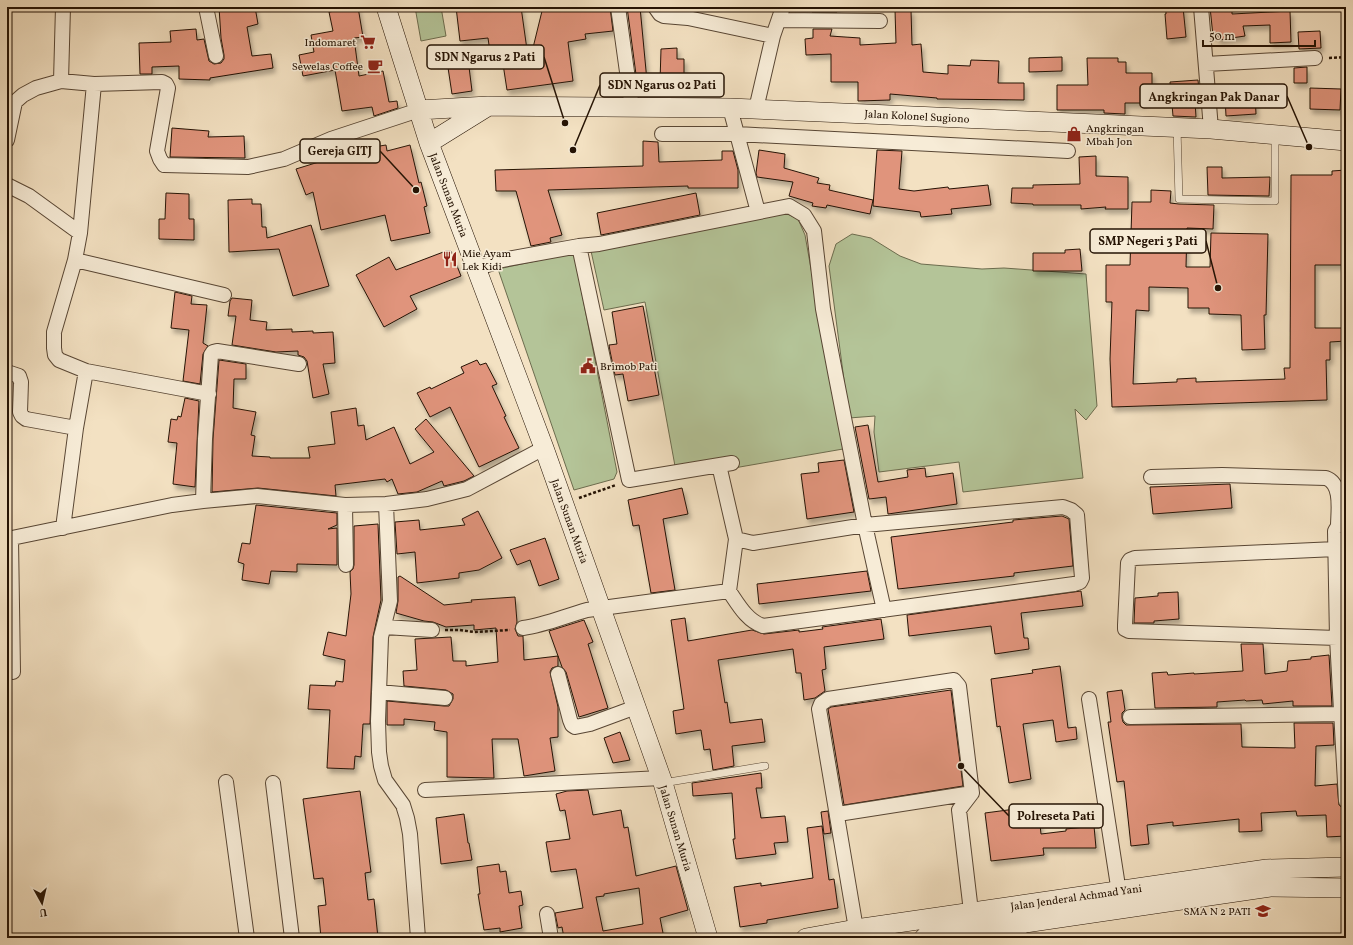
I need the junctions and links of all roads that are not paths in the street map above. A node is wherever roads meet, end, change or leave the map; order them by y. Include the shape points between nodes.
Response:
1 (63, 7) edge
2 (206, 7) edge
3 (386, 7) edge
4 (618, 7) edge
5 (655, 7) edge
6 (1201, 7) edge
7 (690, 13) edge
8 (781, 13) edge
9 (880, 21) dead end
10 (773, 36) junction
11 (216, 56) dead end
12 (1315, 58) road end
13 (1206, 64) junction
14 (61, 81) junction
15 (94, 84) junction
16 (488, 106) junction
17 (632, 108) junction
18 (730, 108) junction
19 (756, 109) junction
20 (419, 110) junction
21 (1177, 128) junction
22 (1211, 129) junction
23 (662, 134) dead end
24 (737, 134) junction
25 (1275, 135) junction
26 (7, 140) edge
27 (1346, 141) edge
28 (429, 143) junction
29 (1068, 151) dead end
30 (7, 185) edge
31 (758, 212) junction
32 (80, 233) junction
33 (579, 246) junction
34 (75, 260) junction
35 (476, 269) junction
36 (224, 295) dead end
37 (299, 364) dead end
38 (86, 371) junction
39 (7, 372) edge
40 (209, 394) junction
41 (76, 428) junction
42 (544, 448) junction
43 (1151, 477) dead end
44 (203, 501) junction
45 (386, 504) junction
46 (345, 505) junction
47 (865, 525) junction
48 (1342, 525) edge
49 (63, 528) junction
50 (9, 539) edge
51 (736, 539) junction
52 (1336, 549) junction
53 (346, 565) dead end
54 (729, 591) junction
55 (602, 609) junction
56 (884, 610) junction
57 (384, 627) junction
58 (523, 628) road end
59 (432, 630) road end
60 (1337, 638) junction
61 (13, 672) dead end
62 (558, 674) dead end
63 (379, 692) junction
64 (445, 698) dead end
65 (1089, 698) dead end
66 (636, 707) junction
67 (1341, 714) junction
68 (1130, 717) dead end
69 (765, 766) dead end
70 (662, 781) junction
71 (226, 782) dead end
72 (273, 783) dead end
73 (425, 790) dead end
74 (972, 793) junction
75 (1346, 801) edge
76 (838, 814) junction
77 (1346, 867) edge
78 (1266, 869) junction
79 (1270, 887) junction
80 (1346, 888) edge
81 (1119, 891) junction
82 (1121, 909) junction
83 (547, 914) dead end
84 (972, 922) junction
85 (910, 930) edge
86 (1023, 931) edge
87 (859, 932) edge
88 (247, 938) edge
89 (292, 938) edge
90 (418, 938) edge
91 (551, 938) edge
92 (708, 938) edge
93 (808, 938) edge
94 (924, 938) edge

1 - 14 street
2 - 11 street
3 - 20 main road, Jalan Sunan Muria
4 - 17 street
5 - 7 street via 664,16
6 - 13 street
7 - 10 street
8 - 9 street
8 - 10 street
10 - 19 street
12 - 13 street
13 - 22 street
14 - 15 street
14 - 26 street via 36,88 14,102
15 - 20 street via 166,84 168,88 157,151 164,165 248,167 284,160 331,139
15 - 32 street
16 - 17 main road, Jalan Kolonel Sugiono
16 - 20 main road, Jalan Kolonel Sugiono
16 - 28 main road
17 - 18 main road, Jalan Kolonel Sugiono
18 - 19 main road, Jalan Kolonel Sugiono
18 - 24 street
19 - 21 main road, Jalan Kolonel Sugiono
20 - 28 main road, Jalan Sunan Muria
21 - 22 main road, Jalan Kolonel Sugiono
21 - 25 lane via 1179,199 1275,201
22 - 25 main road, Jalan Kolonel Sugiono
23 - 24 street
24 - 29 street
24 - 31 street
25 - 27 main road, Jalan Kolonel Sugiono
28 - 35 main road, Jalan Sunan Muria
30 - 32 street via 29,196
31 - 33 street
31 - 47 street via 789,206 804,215 814,231 823,309
32 - 34 street
33 - 35 street via 502,260
33 - 51 street via 628,480 726,464
34 - 36 street
34 - 38 street via 54,332 54,348 59,360
35 - 42 main road, Jalan Sunan Muria
37 - 40 street via 213,352
38 - 40 street
38 - 41 street
39 - 41 street via 19,376 22,416 26,419
40 - 44 street
41 - 49 street
42 - 45 street via 467,489 427,499
42 - 55 main road, Jalan Sunan Muria
43 - 48 street via 1222,475 1326,478 1331,480 1337,490
44 - 46 street via 257,496
44 - 49 street
45 - 46 street
45 - 57 street via 390,601
46 - 53 street
47 - 51 street via 753,543
47 - 56 street
47 - 56 street via 1063,507 1077,515 1082,578 1080,582
48 - 52 street via 1335,531
49 - 50 street
50 - 61 street
51 - 54 street
52 - 60 street
52 - 60 street via 1130,560 1124,625 1129,631
54 - 55 street
54 - 56 street via 749,618 764,626
55 - 58 street via 587,610
55 - 66 main road, Jalan Sunan Muria
57 - 59 street
57 - 63 street via 381,637
60 - 67 street
62 - 66 street via 570,720 575,727
63 - 64 street
63 - 90 street via 381,766 385,780 403,805 407,818
65 - 81 street
66 - 70 main road, Jalan Sunan Muria
67 - 68 street
67 - 75 street
69 - 70 lane
70 - 73 street
70 - 92 main road, Jalan Sunan Muria
71 - 88 street
72 - 89 street
74 - 76 street
74 - 76 street via 960,686 954,680 828,699 819,709
74 - 84 street via 959,810
76 - 87 street
77 - 78 main road, Jalan Jenderal Achmad Yani
78 - 79 main road
78 - 81 main road, Jalan Jenderal Achmad Yani
79 - 80 main road, Jalan Jenderal Achmad Yani
79 - 82 main road, Jalan Jenderal Achmad Yani
81 - 82 street
81 - 84 main road, Jalan Jenderal Achmad Yani
82 - 86 main road, Jalan Jenderal Achmad Yani
83 - 91 street
84 - 85 main road, Jalan Jenderal Achmad Yani
84 - 86 main road, Jalan Jenderal Achmad Yani
84 - 94 main road, Jalan Jenderal Achmad Yani
85 - 87 main road, Jalan Jenderal Achmad Yani
87 - 93 main road, Jalan Jenderal Achmad Yani

